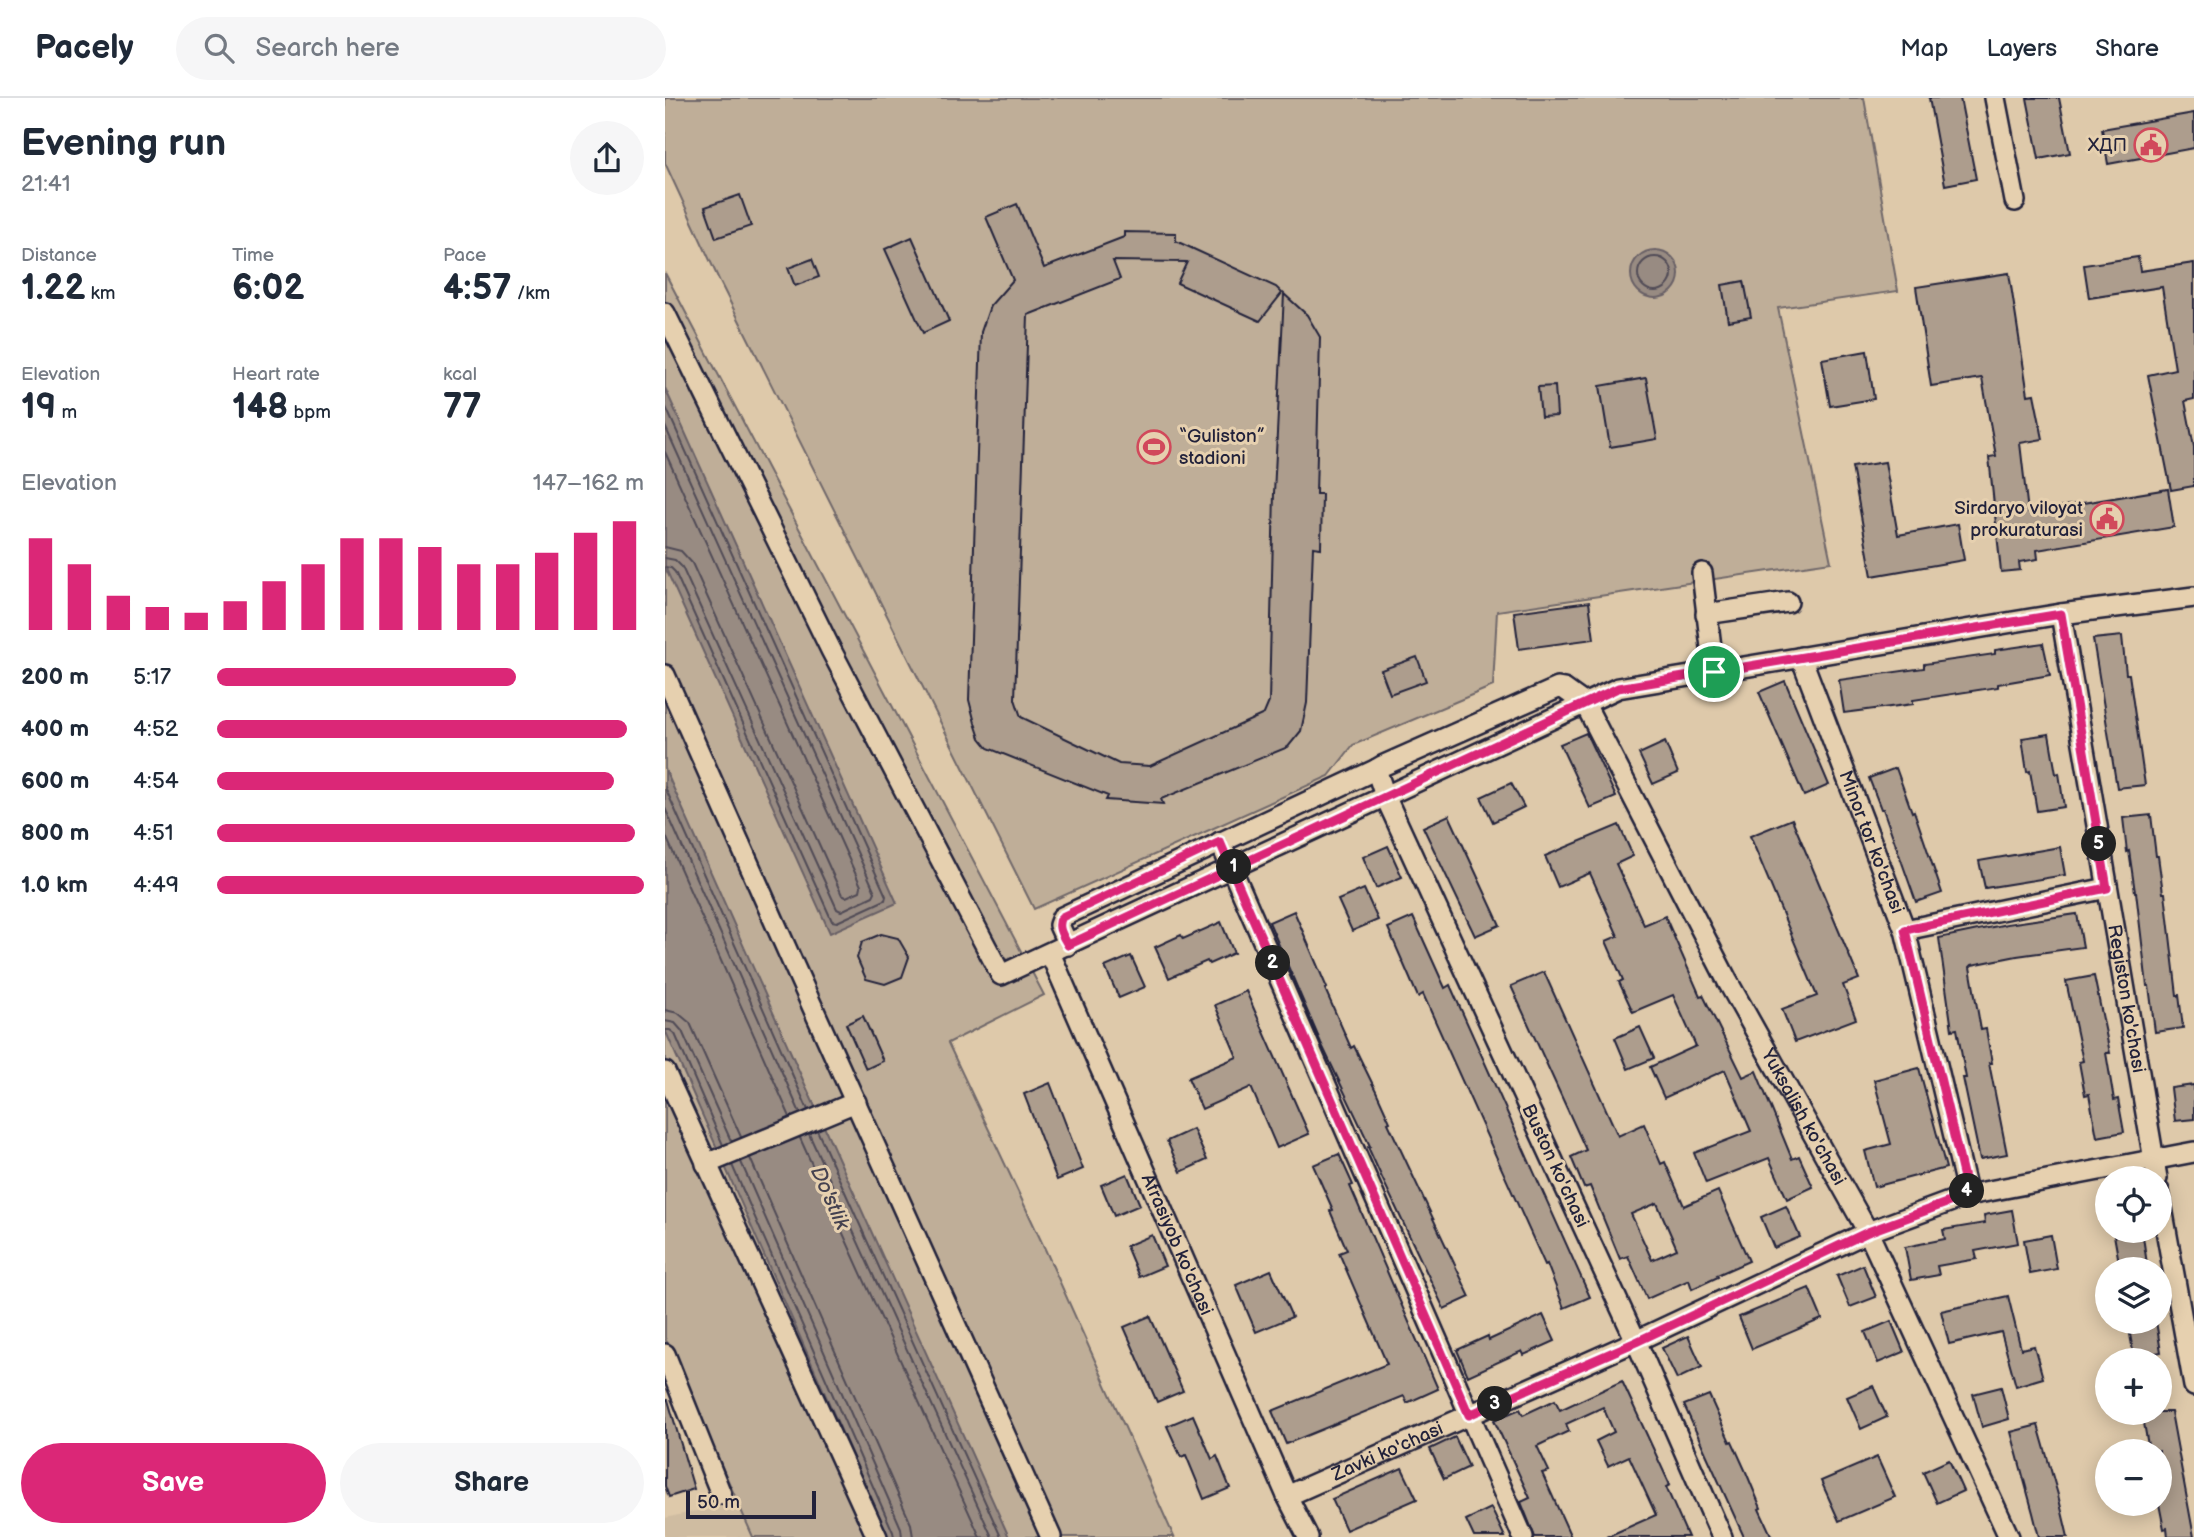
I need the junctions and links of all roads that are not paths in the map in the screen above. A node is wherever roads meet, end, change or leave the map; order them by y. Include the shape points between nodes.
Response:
1 (1995, 98) edge
2 (2015, 201) dead end
3 (665, 313) edge
4 (1702, 573) dead end
5 (2194, 597) edge
6 (1788, 602) dead end
7 (1706, 614) junction
8 (2061, 614) junction
9 (1801, 657) junction
10 (1714, 672) junction
11 (665, 675) edge
12 (1585, 704) junction
13 (1377, 769) junction
14 (1385, 796) junction
15 (1220, 842) junction
16 (1231, 868) junction
17 (2107, 888) junction
18 (1905, 930) junction
19 (1059, 949) junction
20 (665, 1072) edge
21 (856, 1102) junction
22 (2194, 1152) edge
23 (706, 1164) junction
24 (2155, 1166) edge
25 (2163, 1166) edge
26 (2095, 1177) edge
27 (1968, 1195) junction
28 (1868, 1232) junction
29 (2168, 1243) edge
30 (1636, 1342) junction
31 (665, 1354) edge
32 (2194, 1386) edge
33 (1469, 1415) junction
34 (721, 1494) dead end
35 (1287, 1496) junction
36 (877, 1537) edge
37 (1051, 1537) edge
38 (1308, 1537) edge
39 (1523, 1537) edge
40 (1723, 1537) edge
41 (2009, 1537) edge

1 - 2 street
3 - 19 street via 831,650 1001,975
4 - 7 street
5 - 8 street
6 - 7 street
7 - 10 street
8 - 9 street
8 - 17 street, Registon ko'chasi
9 - 10 street
9 - 18 street, Minor tor ko'chasi
10 - 12 street via 1618,688
11 - 21 street
12 - 13 street via 1564,689 1552,689
12 - 14 street
12 - 28 street, Yuksalish ko'chasi via 1728,982
13 - 14 street, Buston ko'chasi
13 - 15 street
14 - 16 street
14 - 30 street, Buston ko'chasi
15 - 16 street
15 - 19 street, Afrasiyob ko'chasi via 1062,917
16 - 19 street
16 - 33 street
17 - 18 street
17 - 24 street, Registon ko'chasi
18 - 27 street, Minor tor ko'chasi
19 - 35 street, Afrasiyob ko'chasi
20 - 23 street
21 - 23 street
21 - 37 street
22 - 25 street, Zavki ko'chasi
23 - 36 street
26 - 27 street, Zavki ko'chasi
27 - 28 street, Zavki ko'chasi
28 - 30 street, Zavki ko'chasi
28 - 41 street, Yuksalish ko'chasi
29 - 32 street
30 - 33 street, Zavki ko'chasi
30 - 40 street, Buston ko'chasi
31 - 34 street
33 - 35 street, Zavki ko'chasi
33 - 39 street
35 - 38 street, Afrasiyob ko'chasi

